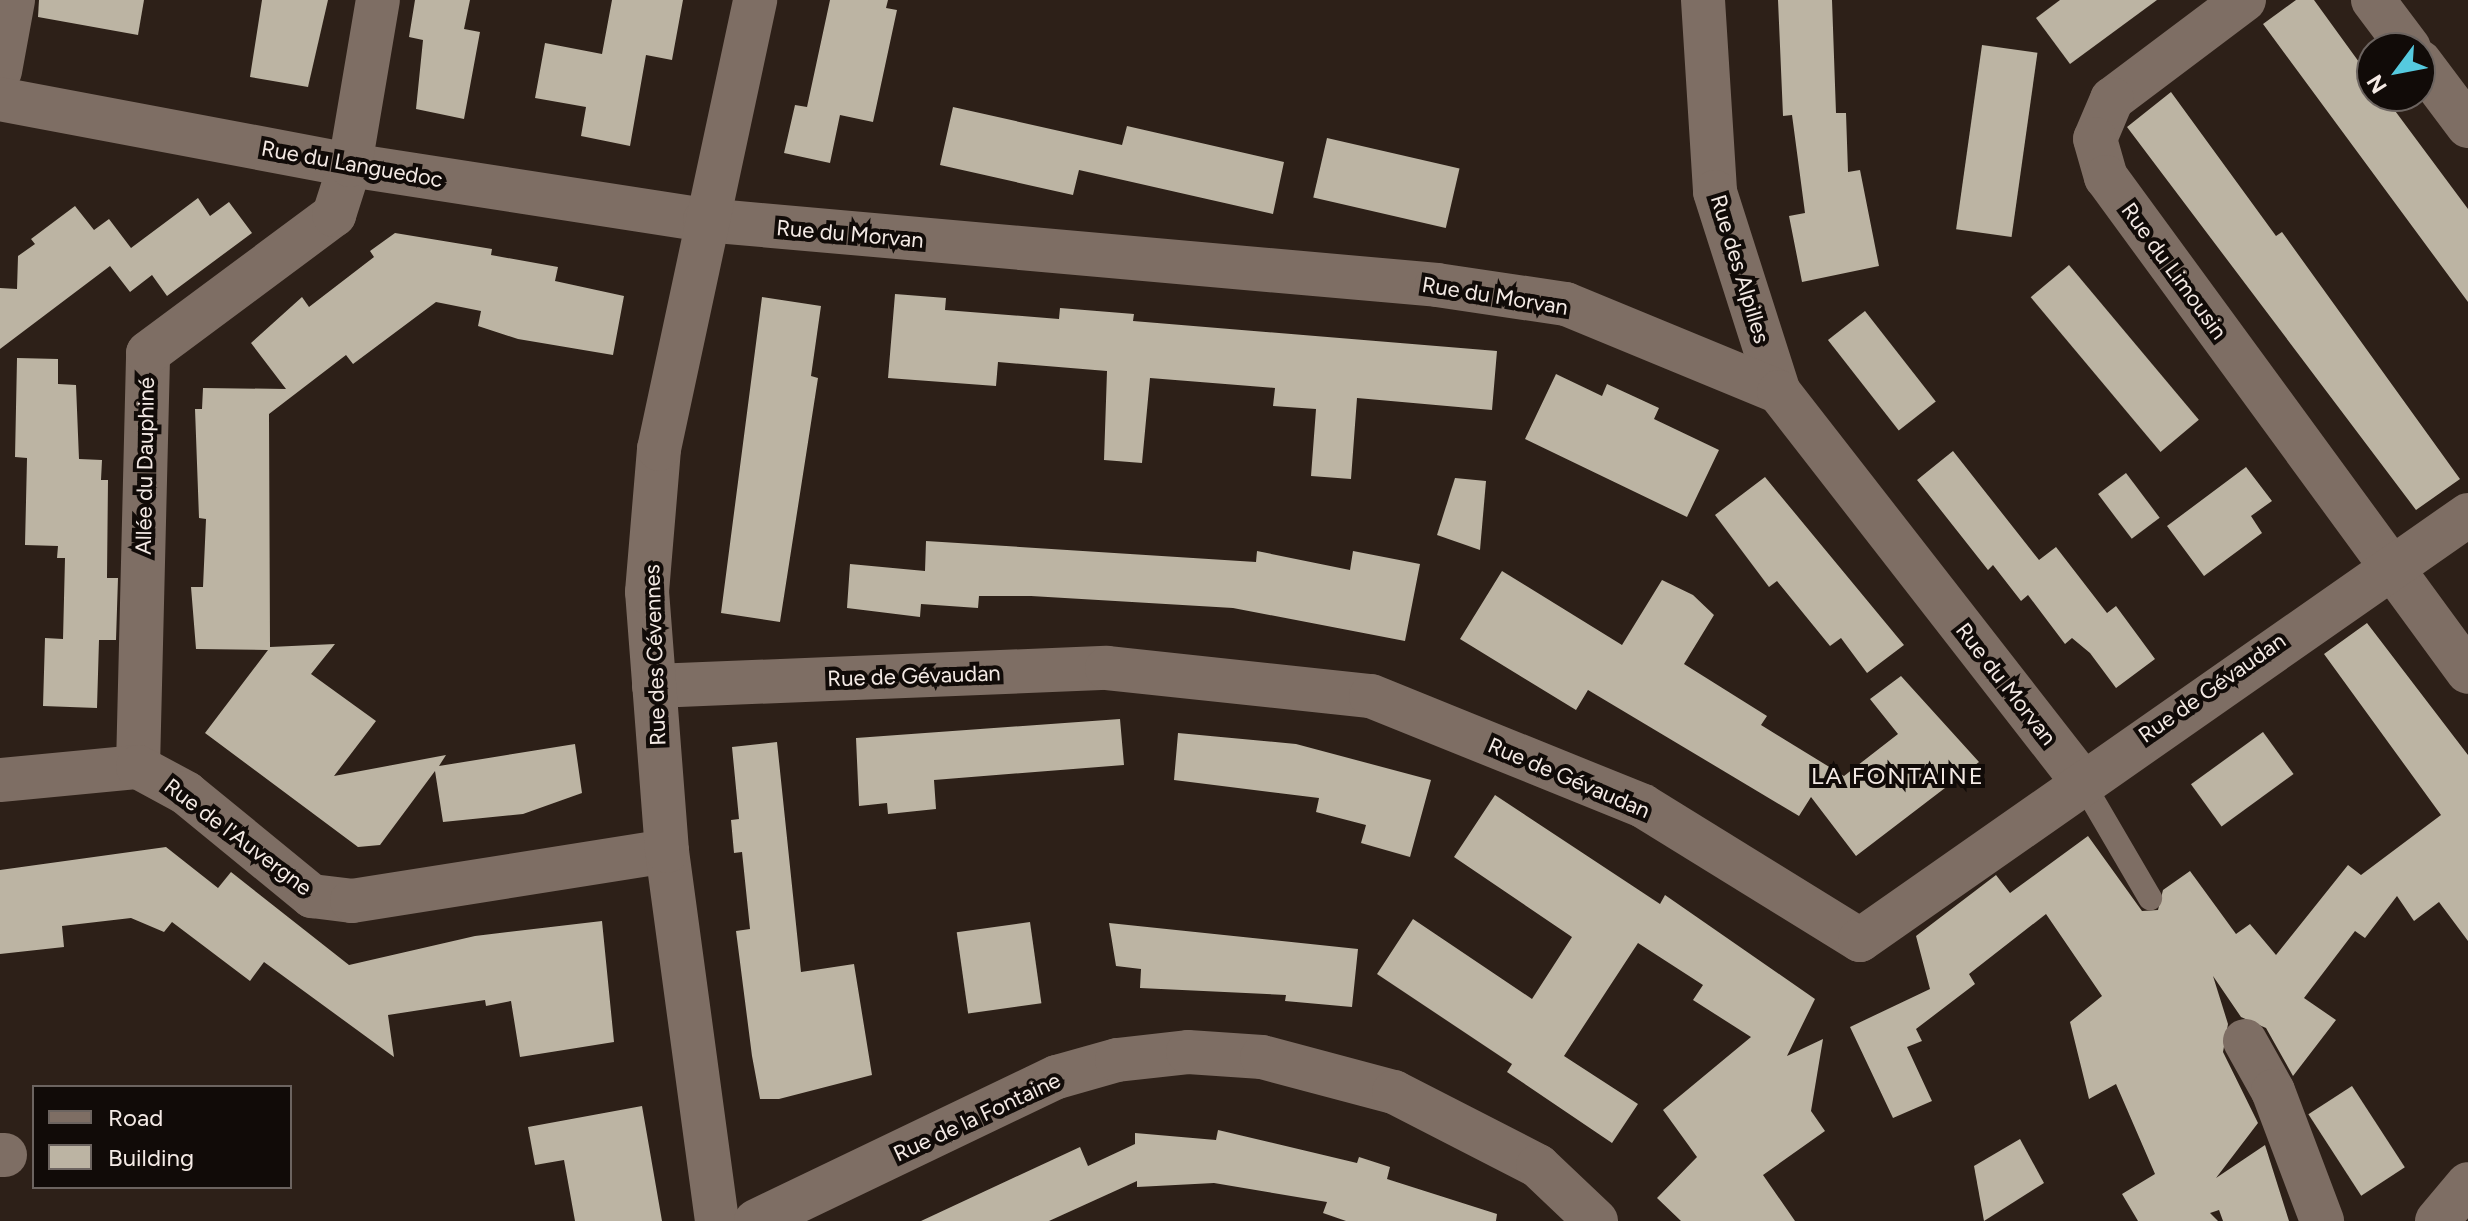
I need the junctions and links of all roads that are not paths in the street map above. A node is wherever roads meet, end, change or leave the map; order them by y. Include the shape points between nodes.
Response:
1 (13, 0) edge
2 (378, 0) edge
3 (755, 0) edge
4 (1703, 0) edge
5 (2244, 0) edge
6 (2373, 0) edge
7 (2397, 32) edge
8 (0, 71) edge
9 (2436, 83) edge
10 (0, 99) edge
11 (2468, 126) edge
12 (350, 165) junction
13 (705, 220) junction
14 (1779, 392) junction
15 (2468, 515) edge
16 (2388, 566) junction
17 (2468, 672) edge
18 (654, 686) junction
19 (138, 767) junction
20 (0, 780) edge
21 (2081, 780) junction
22 (667, 851) junction
23 (2150, 898) dead end
24 (2245, 1041) dead end
25 (2468, 1184) edge
26 (717, 1221) edge
27 (756, 1221) edge
28 (1596, 1221) edge
29 (2322, 1221) edge
30 (2437, 1221) edge

1 - 8 street
2 - 12 street
3 - 13 street, Rue des Cévennes
4 - 14 street, Rue des Alpilles via 1715,192
5 - 16 street, Rue du Limousin via 2112,99 2095,139 2106,177
6 - 7 street
9 - 11 street
10 - 12 street, Rue du Languedoc
12 - 13 street, Rue du Languedoc
12 - 19 street, Allée du Dauphiné via 334,215 148,353
13 - 14 street, Rue du Morvan via 1437,285 1566,304
13 - 18 street, Rue des Cévennes via 659,449 647,592
14 - 21 street, Rue du Morvan
15 - 16 street, Rue de Gévaudan
16 - 17 street, Rue du Limousin
16 - 21 street, Rue de Gévaudan
18 - 21 street, Rue de Gévaudan via 1107,668 1371,696 1643,806 1860,940
18 - 22 street, Rue des Cévennes
19 - 20 street, Rue de l'Auvergne
19 - 22 street, Rue de l'Auvergne via 186,793 312,896 352,901
21 - 23 lane
22 - 26 street, Rue des Cévennes
24 - 29 street via 2273,1091
25 - 30 street
27 - 28 street, Rue de la Fontaine via 1057,1077 1117,1060 1188,1052 1262,1057 1394,1092 1538,1166

